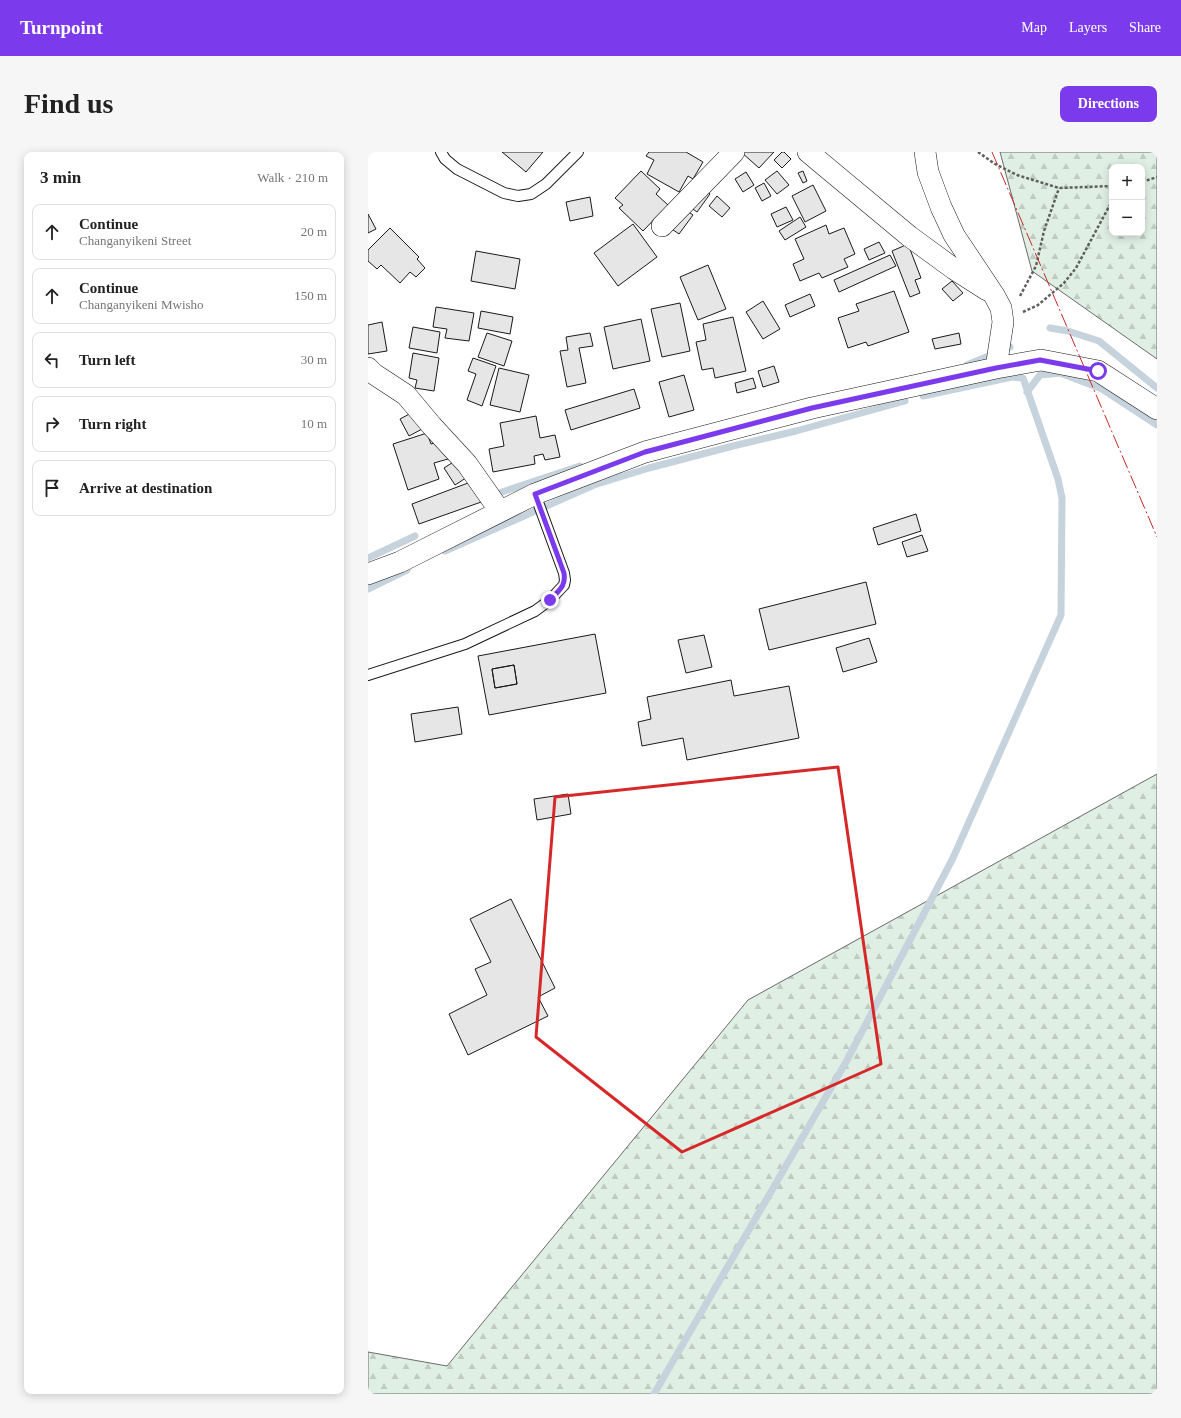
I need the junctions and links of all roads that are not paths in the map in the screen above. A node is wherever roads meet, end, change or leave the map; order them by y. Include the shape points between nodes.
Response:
1 (441, 152) edge
2 (578, 152) edge
3 (734, 152) edge
4 (808, 152) edge
5 (925, 152) edge
6 (662, 226) dead end
7 (994, 295) junction
8 (368, 368) edge
9 (996, 368) junction
10 (1157, 409) edge
11 (535, 494) junction
12 (500, 512) junction
13 (368, 574) edge
14 (368, 675) edge

1 - 2 lane via 457,169 504,193 518,196 531,194 546,184
3 - 6 street
4 - 7 street via 909,236
5 - 7 street via 928,172 954,236
7 - 9 street via 1001,308 1003,322
8 - 12 street via 406,395 467,464
9 - 10 street via 1040,360 1098,371
9 - 11 street via 812,408 645,452
11 - 12 street
11 - 14 lane via 564,573 564,585 535,611 465,644
12 - 13 street via 400,562

